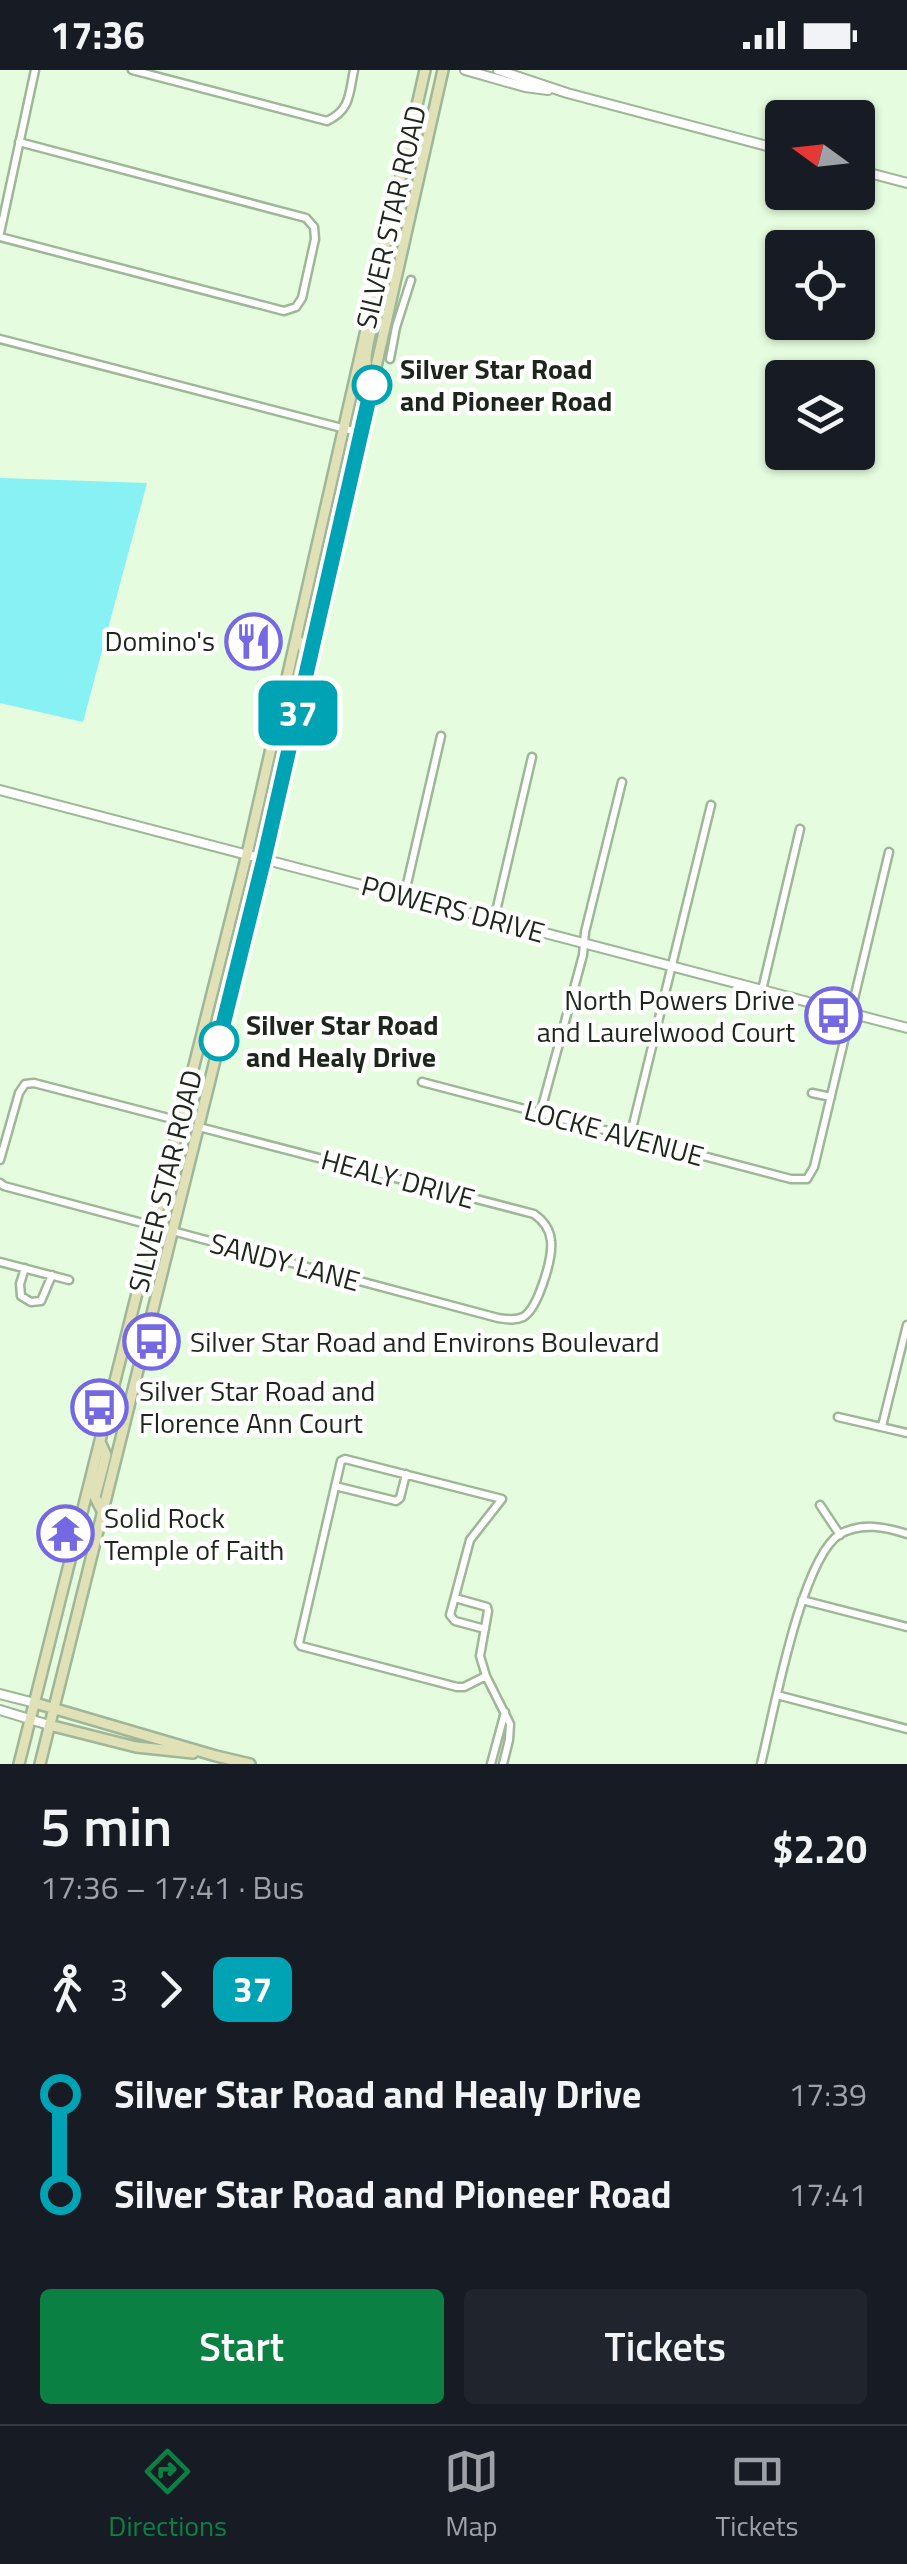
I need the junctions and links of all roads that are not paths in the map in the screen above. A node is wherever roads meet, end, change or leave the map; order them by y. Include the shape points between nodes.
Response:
1 (35, 70) edge
2 (132, 70) edge
3 (354, 70) edge
4 (425, 70) edge
5 (443, 70) edge
6 (465, 70) edge
7 (498, 70) edge
8 (566, 93) junction
9 (20, 142) junction
10 (765, 146) edge
11 (875, 175) edge
12 (907, 183) edge
13 (0, 235) edge
14 (379, 271) junction
15 (411, 280) dead end
16 (0, 339) edge
17 (390, 359) dead end
18 (374, 376) junction
19 (344, 428) junction
20 (361, 433) junction
21 (296, 639) junction
22 (293, 734) junction
23 (441, 736) dead end
24 (532, 757) dead end
25 (622, 782) dead end
26 (0, 790) edge
27 (711, 805) dead end
28 (800, 829) dead end
29 (890, 852) dead end
30 (247, 854) junction
31 (264, 859) junction
32 (404, 897) junction
33 (494, 920) junction
34 (584, 944) junction
35 (672, 967) junction
36 (762, 990) junction
37 (851, 1014) junction
38 (907, 1028) edge
39 (422, 1082) dead end
40 (812, 1093) dead end
41 (830, 1097) junction
42 (540, 1114) junction
43 (180, 1121) junction
44 (198, 1126) junction
45 (630, 1137) junction
46 (0, 1160) edge
47 (0, 1183) edge
48 (154, 1228) junction
49 (172, 1232) junction
50 (0, 1262) edge
51 (25, 1268) junction
52 (546, 1273) joint
53 (52, 1275) junction
54 (69, 1280) dead end
55 (907, 1325) edge
56 (838, 1417) dead end
57 (882, 1426) junction
58 (907, 1432) edge
59 (100, 1441) junction
60 (406, 1474) junction
61 (335, 1486) junction
62 (820, 1505) dead end
63 (102, 1512) junction
64 (907, 1534) edge
65 (840, 1535) junction
66 (455, 1598) junction
67 (802, 1600) junction
68 (907, 1627) edge
69 (485, 1629) junction
70 (486, 1676) junction
71 (0, 1694) edge
72 (778, 1695) junction
73 (35, 1703) junction
74 (54, 1708) junction
75 (0, 1710) edge
76 (505, 1711) junction
77 (31, 1718) junction
78 (50, 1724) junction
79 (907, 1729) edge
80 (216, 1756) junction
81 (19, 1764) edge
82 (40, 1764) edge
83 (250, 1764) edge
84 (491, 1764) edge
85 (503, 1764) edge
86 (761, 1764) edge

1 - 9 street
2 - 3 street via 328,121 347,104
4 - 14 main road, SILVER STAR ROAD
5 - 18 main road, SILVER STAR ROAD
6 - 8 street
7 - 8 street
8 - 10 street
9 - 13 street
9 - 13 street via 306,218 316,240 302,298 284,311
11 - 12 street
14 - 18 main road via 366,358
14 - 19 main road, SILVER STAR ROAD
15 - 17 street
16 - 19 street
18 - 20 main road, SILVER STAR ROAD
19 - 20 street
19 - 21 main road, SILVER STAR ROAD
20 - 22 main road, SILVER STAR ROAD
21 - 22 main road via 304,650 291,706
21 - 30 main road, SILVER STAR ROAD
22 - 31 main road, SILVER STAR ROAD
23 - 32 street
24 - 33 street
25 - 34 street
26 - 30 street, POWERS DRIVE
27 - 35 street
28 - 36 street
29 - 37 street
30 - 31 street, POWERS DRIVE
30 - 43 main road, SILVER STAR ROAD
31 - 32 street, POWERS DRIVE
31 - 44 main road, SILVER STAR ROAD
32 - 33 street, POWERS DRIVE
33 - 34 street, POWERS DRIVE
34 - 35 street, POWERS DRIVE
34 - 42 street
35 - 36 street, POWERS DRIVE
35 - 45 street
36 - 37 street, POWERS DRIVE
37 - 38 street, POWERS DRIVE
37 - 41 street
39 - 42 street, LOCKE AVENUE
40 - 41 street
41 - 45 street, LOCKE AVENUE via 807,1179
42 - 45 street, LOCKE AVENUE
43 - 46 street via 25,1084
43 - 48 main road, SILVER STAR ROAD
44 - 49 main road, SILVER STAR ROAD
44 - 52 street, HEALY DRIVE via 534,1214 548,1227 552,1244
47 - 48 street, SANDY LANE
48 - 49 street, SANDY LANE
48 - 59 main road, SILVER STAR ROAD
49 - 52 street, SANDY LANE via 512,1320 532,1308
49 - 63 main road, SILVER STAR ROAD
50 - 51 street
51 - 53 street
51 - 53 street via 20,1296 31,1302 41,1301
53 - 54 street
55 - 57 street
56 - 57 street
57 - 58 street
59 - 63 main road via 106,1454 95,1497
59 - 73 main road, SILVER STAR ROAD
60 - 61 street via 396,1501
60 - 61 street via 344,1459
60 - 66 street via 502,1499 470,1540
61 - 70 street via 302,1646 457,1688
62 - 65 street
63 - 74 main road, SILVER STAR ROAD
64 - 65 street via 866,1526
65 - 67 street via 823,1552
66 - 69 street via 487,1607
66 - 69 street via 452,1619
67 - 68 street
67 - 72 street
69 - 70 street via 480,1656
70 - 76 street
71 - 73 street
72 - 79 street
72 - 86 street
73 - 74 main road
73 - 77 main road, SILVER STAR ROAD
74 - 78 main road, SILVER STAR ROAD
74 - 80 main road
75 - 77 street
76 - 84 street
76 - 85 street via 510,1724
77 - 78 street
77 - 81 main road, SILVER STAR ROAD
78 - 80 main road via 136,1747
78 - 82 main road, SILVER STAR ROAD
80 - 83 main road

